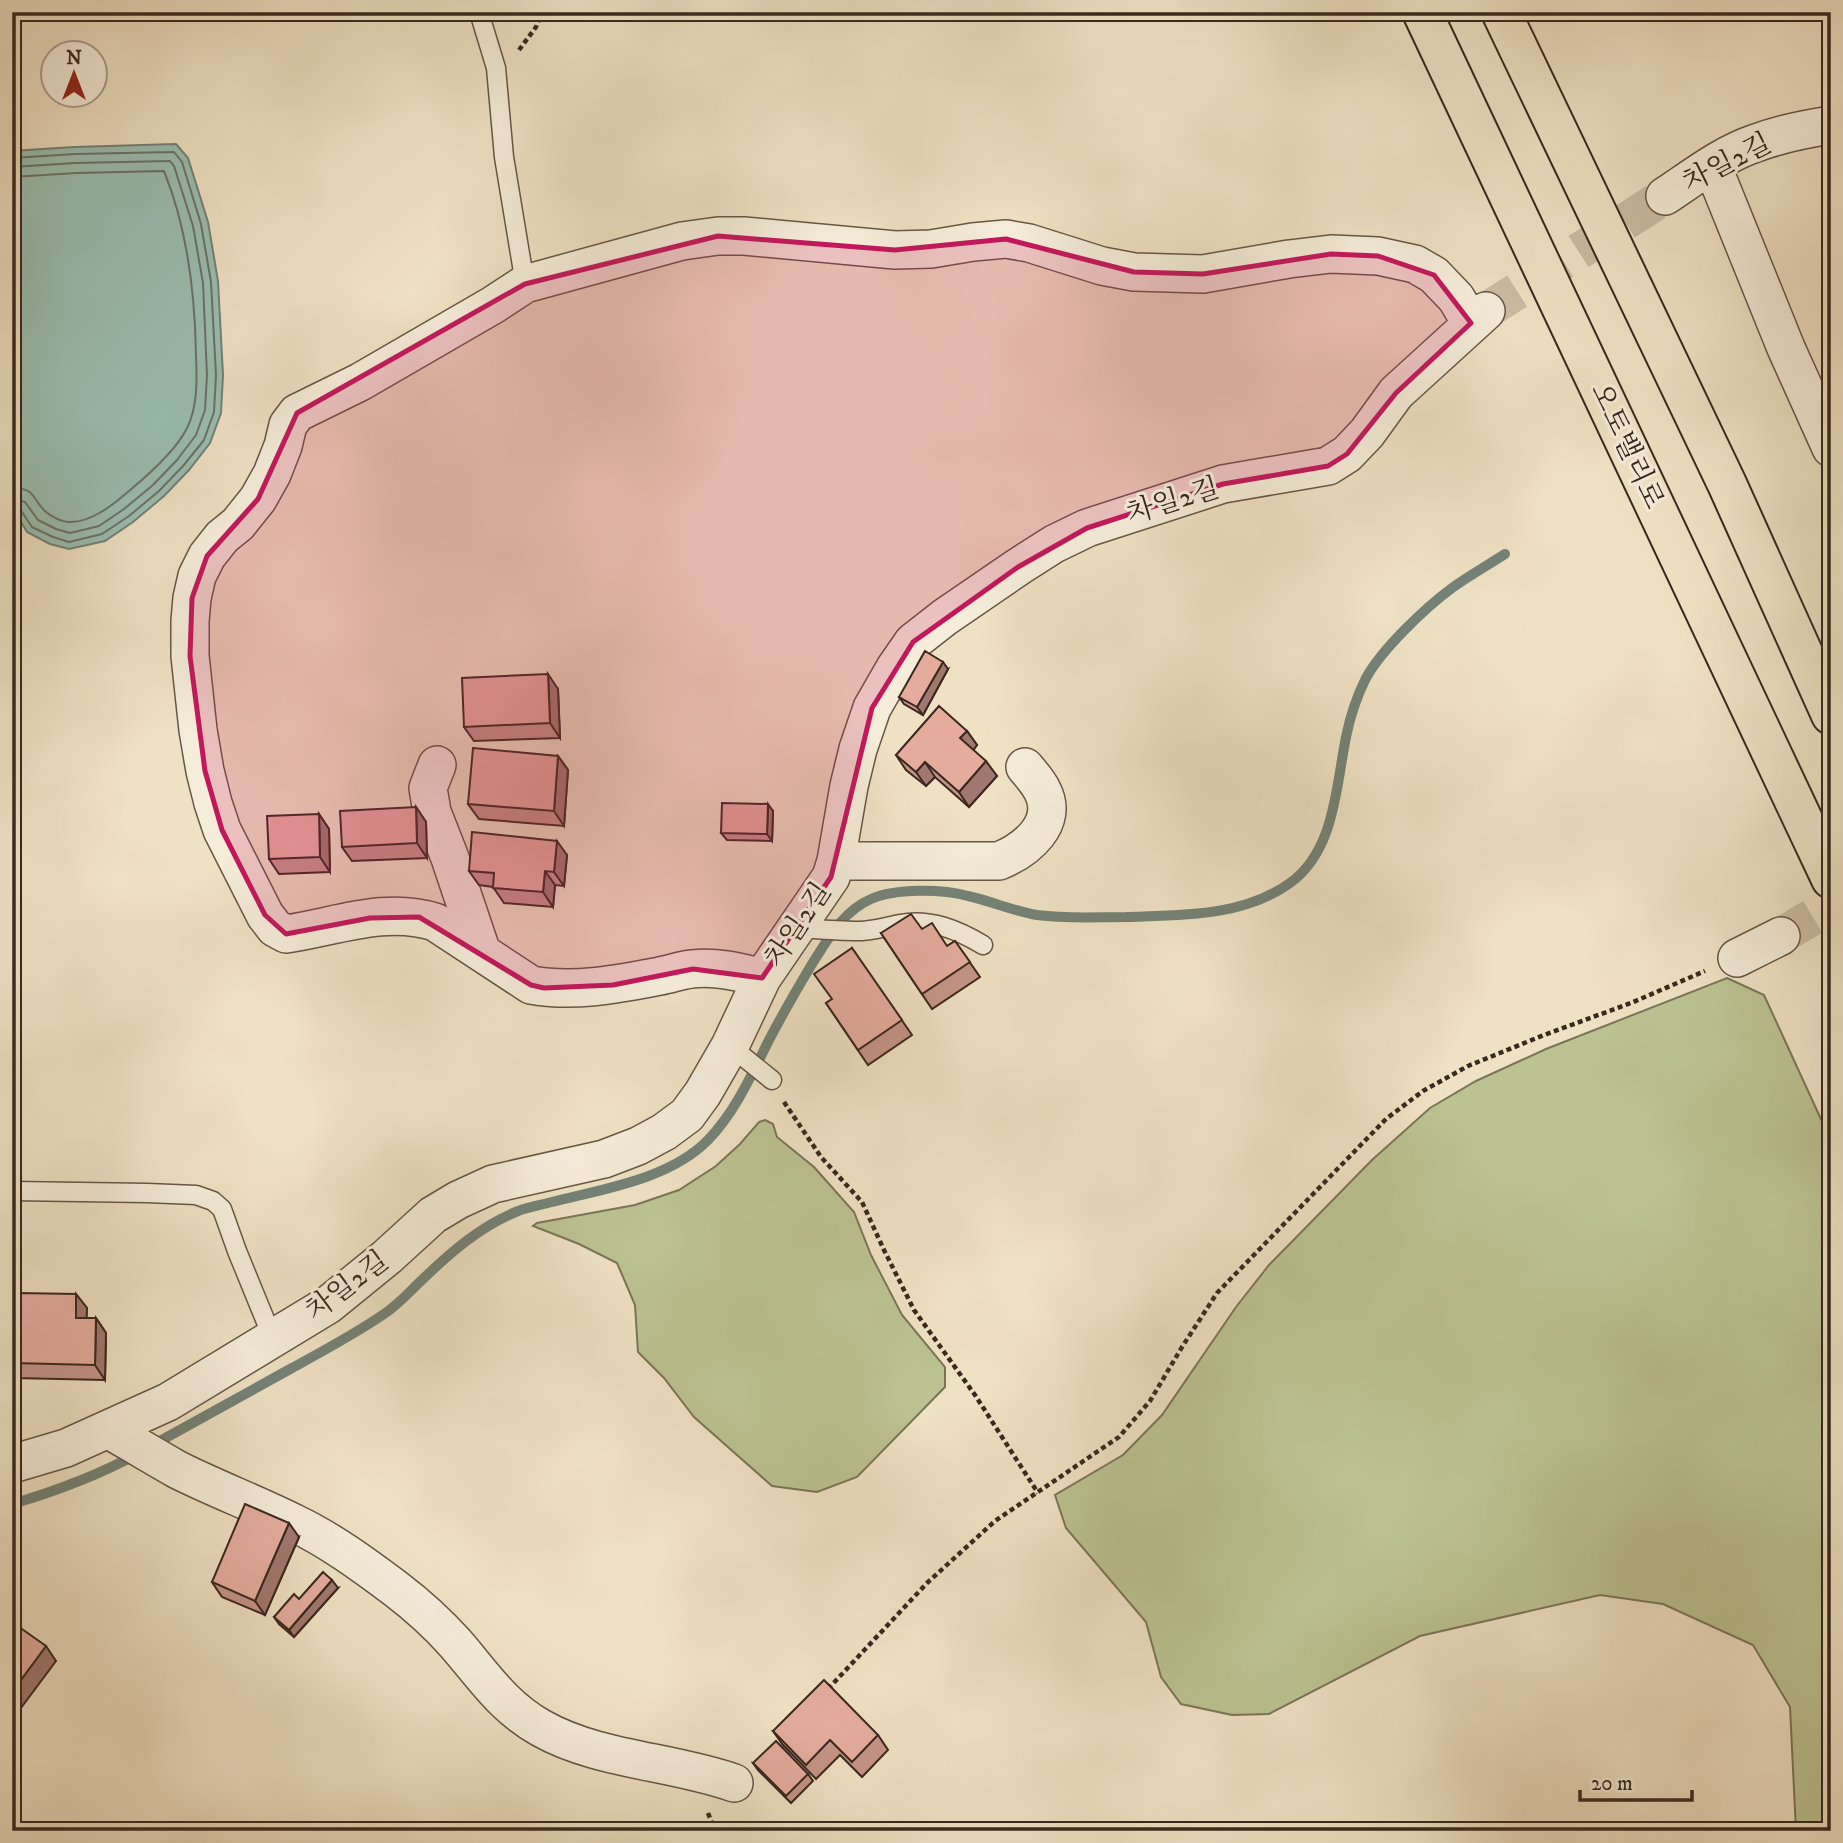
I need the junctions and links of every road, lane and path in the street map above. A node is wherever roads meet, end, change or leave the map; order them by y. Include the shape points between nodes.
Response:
1 (479, 12) edge
2 (542, 12) edge
3 (1422, 12) edge
4 (1501, 12) edge
5 (496, 68) junction
6 (1831, 125) edge
7 (1712, 165) junction
8 (1665, 196) tunnel mouth
9 (526, 284) junction
10 (1831, 449) edge
11 (1831, 715) edge
12 (437, 765) dead end
13 (1025, 767) dead end
14 (836, 861) junction
15 (1831, 879) edge
16 (795, 928) junction
17 (1781, 936) tunnel mouth
18 (983, 944) dead end
19 (482, 953) junction
20 (1737, 958) joint
21 (762, 978) junction
22 (730, 1046) junction
23 (772, 1080) joint
24 (12, 1191) edge
25 (273, 1339) junction
26 (110, 1430) junction
27 (12, 1464) edge
28 (1038, 1493) junction
29 (825, 1692) edge
30 (734, 1783) dead end

1 - 5 lane
2 - 5 path via 523,46
3 - 15 highway, 오토밸리로
4 - 11 highway via 1727,484
5 - 9 lane via 503,158
6 - 7 street, 차일2길 via 1754,143
7 - 8 street, 차일2길
7 - 10 street
9 - 14 street, 차일2길 via 682,241 718,236 895,250 1006,239 1135,272 1203,274 1331,254 1378,256 1415,264 1434,275 1479,317 1396,393 1347,454 1328,466 1223,484 1087,528 1018,567 913,642 872,708 849,786
9 - 19 street via 360,382 297,412 257,499 222,537 197,576 190,621 193,691 213,803 243,875 275,928 286,934 370,918 419,917 435,922
12 - 19 street via 428,788 432,812
13 - 14 street via 1043,791 1047,811 1041,831 1017,854 999,861
14 - 16 street, 차일2길 via 831,877
16 - 18 lane via 862,931 931,923
16 - 21 street, 차일2길
17 - 20 street
19 - 21 street via 531,985 544,988 613,985 693,969 728,970
20 - 28 path via 1468,1066 1386,1119 1217,1293 1150,1401 1119,1437
21 - 22 street, 차일2길
22 - 23 lane
22 - 25 street, 차일2길 via 687,1115 664,1132 604,1159 493,1184 458,1200 433,1215 328,1305
23 - 28 path via 821,1157 862,1202 914,1310
24 - 25 lane via 159,1193 213,1201 222,1209
25 - 26 street, 차일2길 via 168,1402
26 - 27 street, 차일2길
26 - 30 street via 349,1555 446,1634 508,1705 541,1728 578,1744
28 - 29 path via 995,1521 927,1583

